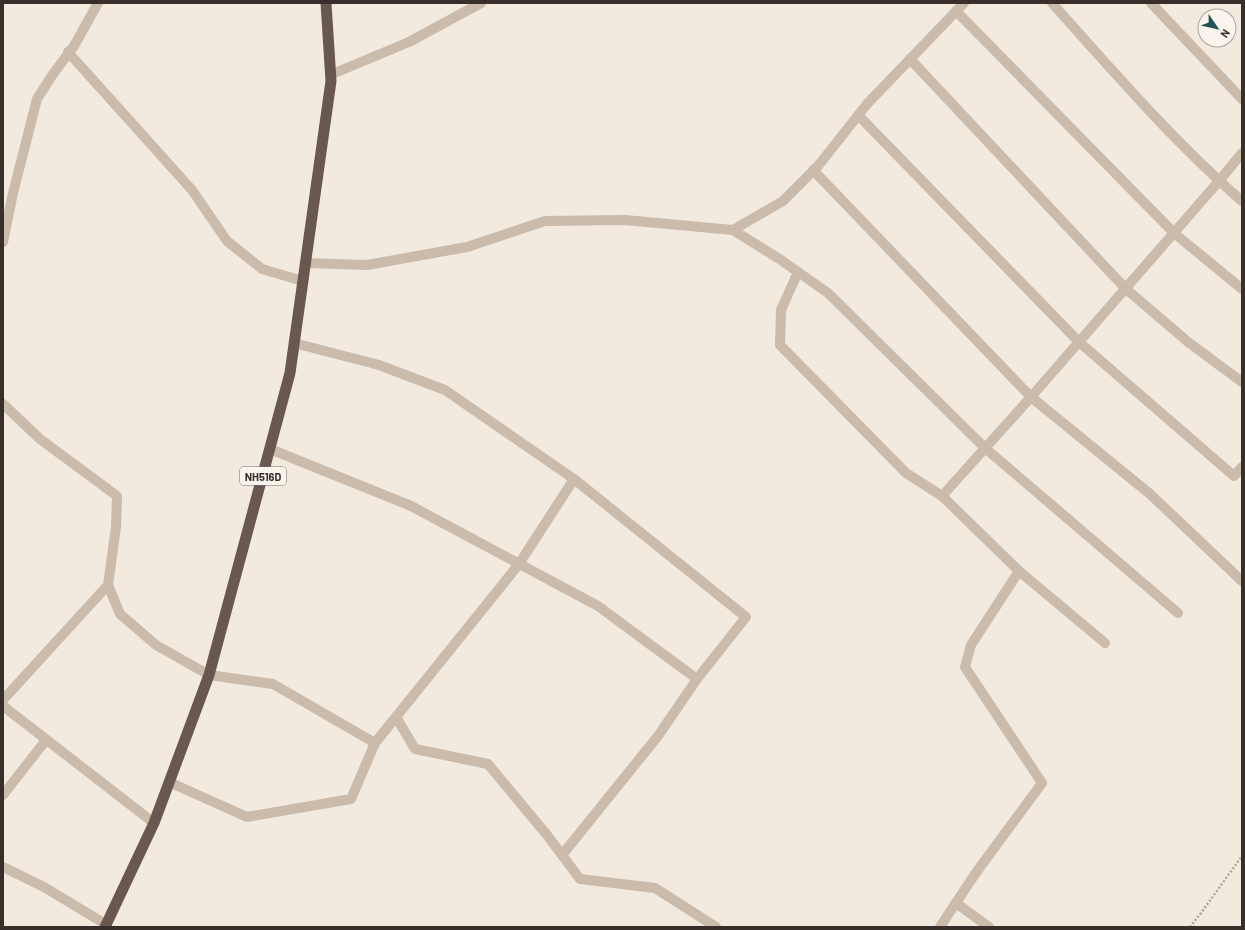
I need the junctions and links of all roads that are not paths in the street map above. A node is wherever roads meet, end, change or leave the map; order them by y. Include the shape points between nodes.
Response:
1 (98, 3) edge
2 (326, 3) edge
3 (481, 3) edge
4 (964, 3) edge
5 (1052, 3) edge
6 (1151, 3) edge
7 (956, 11) junction
8 (68, 52) junction
9 (910, 59) junction
10 (330, 75) junction
11 (1242, 99) edge
12 (858, 115) junction
13 (1242, 152) edge
14 (813, 170) junction
15 (1219, 181) junction
16 (1242, 201) edge
17 (733, 230) junction
18 (1174, 233) junction
19 (3, 242) edge
20 (306, 263) junction
21 (798, 272) junction
22 (303, 280) junction
23 (1125, 288) junction
24 (1242, 290) edge
25 (1079, 342) junction
26 (294, 343) junction
27 (1242, 382) edge
28 (1031, 397) junction
29 (3, 404) edge
30 (985, 448) junction
31 (270, 449) junction
32 (1242, 466) edge
33 (574, 479) junction
34 (942, 496) junction
35 (519, 564) junction
36 (1019, 571) junction
37 (1242, 581) edge
38 (108, 585) junction
39 (1178, 614) dead end
40 (1105, 643) dead end
41 (209, 675) junction
42 (696, 679) junction
43 (3, 700) edge
44 (3, 706) edge
45 (396, 717) junction
46 (46, 740) junction
47 (375, 743) junction
48 (169, 782) junction
49 (6, 783) edge
50 (3, 795) edge
51 (154, 823) junction
52 (562, 855) junction
53 (3, 867) edge
54 (956, 903) junction
55 (106, 926) edge
56 (716, 927) edge
57 (940, 927) edge
58 (989, 927) edge

1 - 8 street
2 - 10 highway, NH516D
3 - 10 street via 409,42
4 - 7 street
5 - 15 street via 1147,108
6 - 11 street
7 - 9 street
7 - 18 street
8 - 19 street via 37,99
8 - 22 street via 192,190 227,241 262,269
9 - 12 street
9 - 23 street
10 - 20 highway, NH516D
12 - 14 street
12 - 25 street
13 - 15 street
14 - 17 street via 783,201
14 - 28 street
15 - 16 street
15 - 18 street
17 - 20 street via 625,220 545,221 467,248 367,265
17 - 21 street
18 - 23 street
18 - 24 street
20 - 22 highway, NH516D
21 - 30 street via 828,293
21 - 34 street via 780,310 780,345 906,473
22 - 26 highway, NH516D
23 - 25 street
23 - 27 street via 1188,342
25 - 28 street
25 - 32 street via 1234,476
26 - 31 highway, NH516D via 290,373
26 - 33 street via 379,365 445,390
28 - 30 street
28 - 37 street via 1150,494
29 - 38 street via 40,439 117,496 116,527
30 - 34 street
30 - 39 street
31 - 35 street via 411,506
31 - 41 highway, NH516D
33 - 35 street
33 - 42 street via 746,618
34 - 36 street
35 - 42 street via 598,606
35 - 45 street
36 - 40 street
36 - 54 street via 971,645 965,667 1042,783
38 - 41 street via 120,614 156,645
38 - 43 street
41 - 47 street via 273,684
41 - 48 highway, NH516D
42 - 52 street via 658,736
44 - 46 street
45 - 47 street
45 - 52 street via 415,749 488,764
46 - 49 street
46 - 51 street
47 - 48 street via 351,799 247,817
48 - 51 highway, NH516D
49 - 50 street
51 - 55 highway, NH516D
52 - 56 street via 580,879 655,888
53 - 55 street via 44,888
54 - 57 street
54 - 58 street

